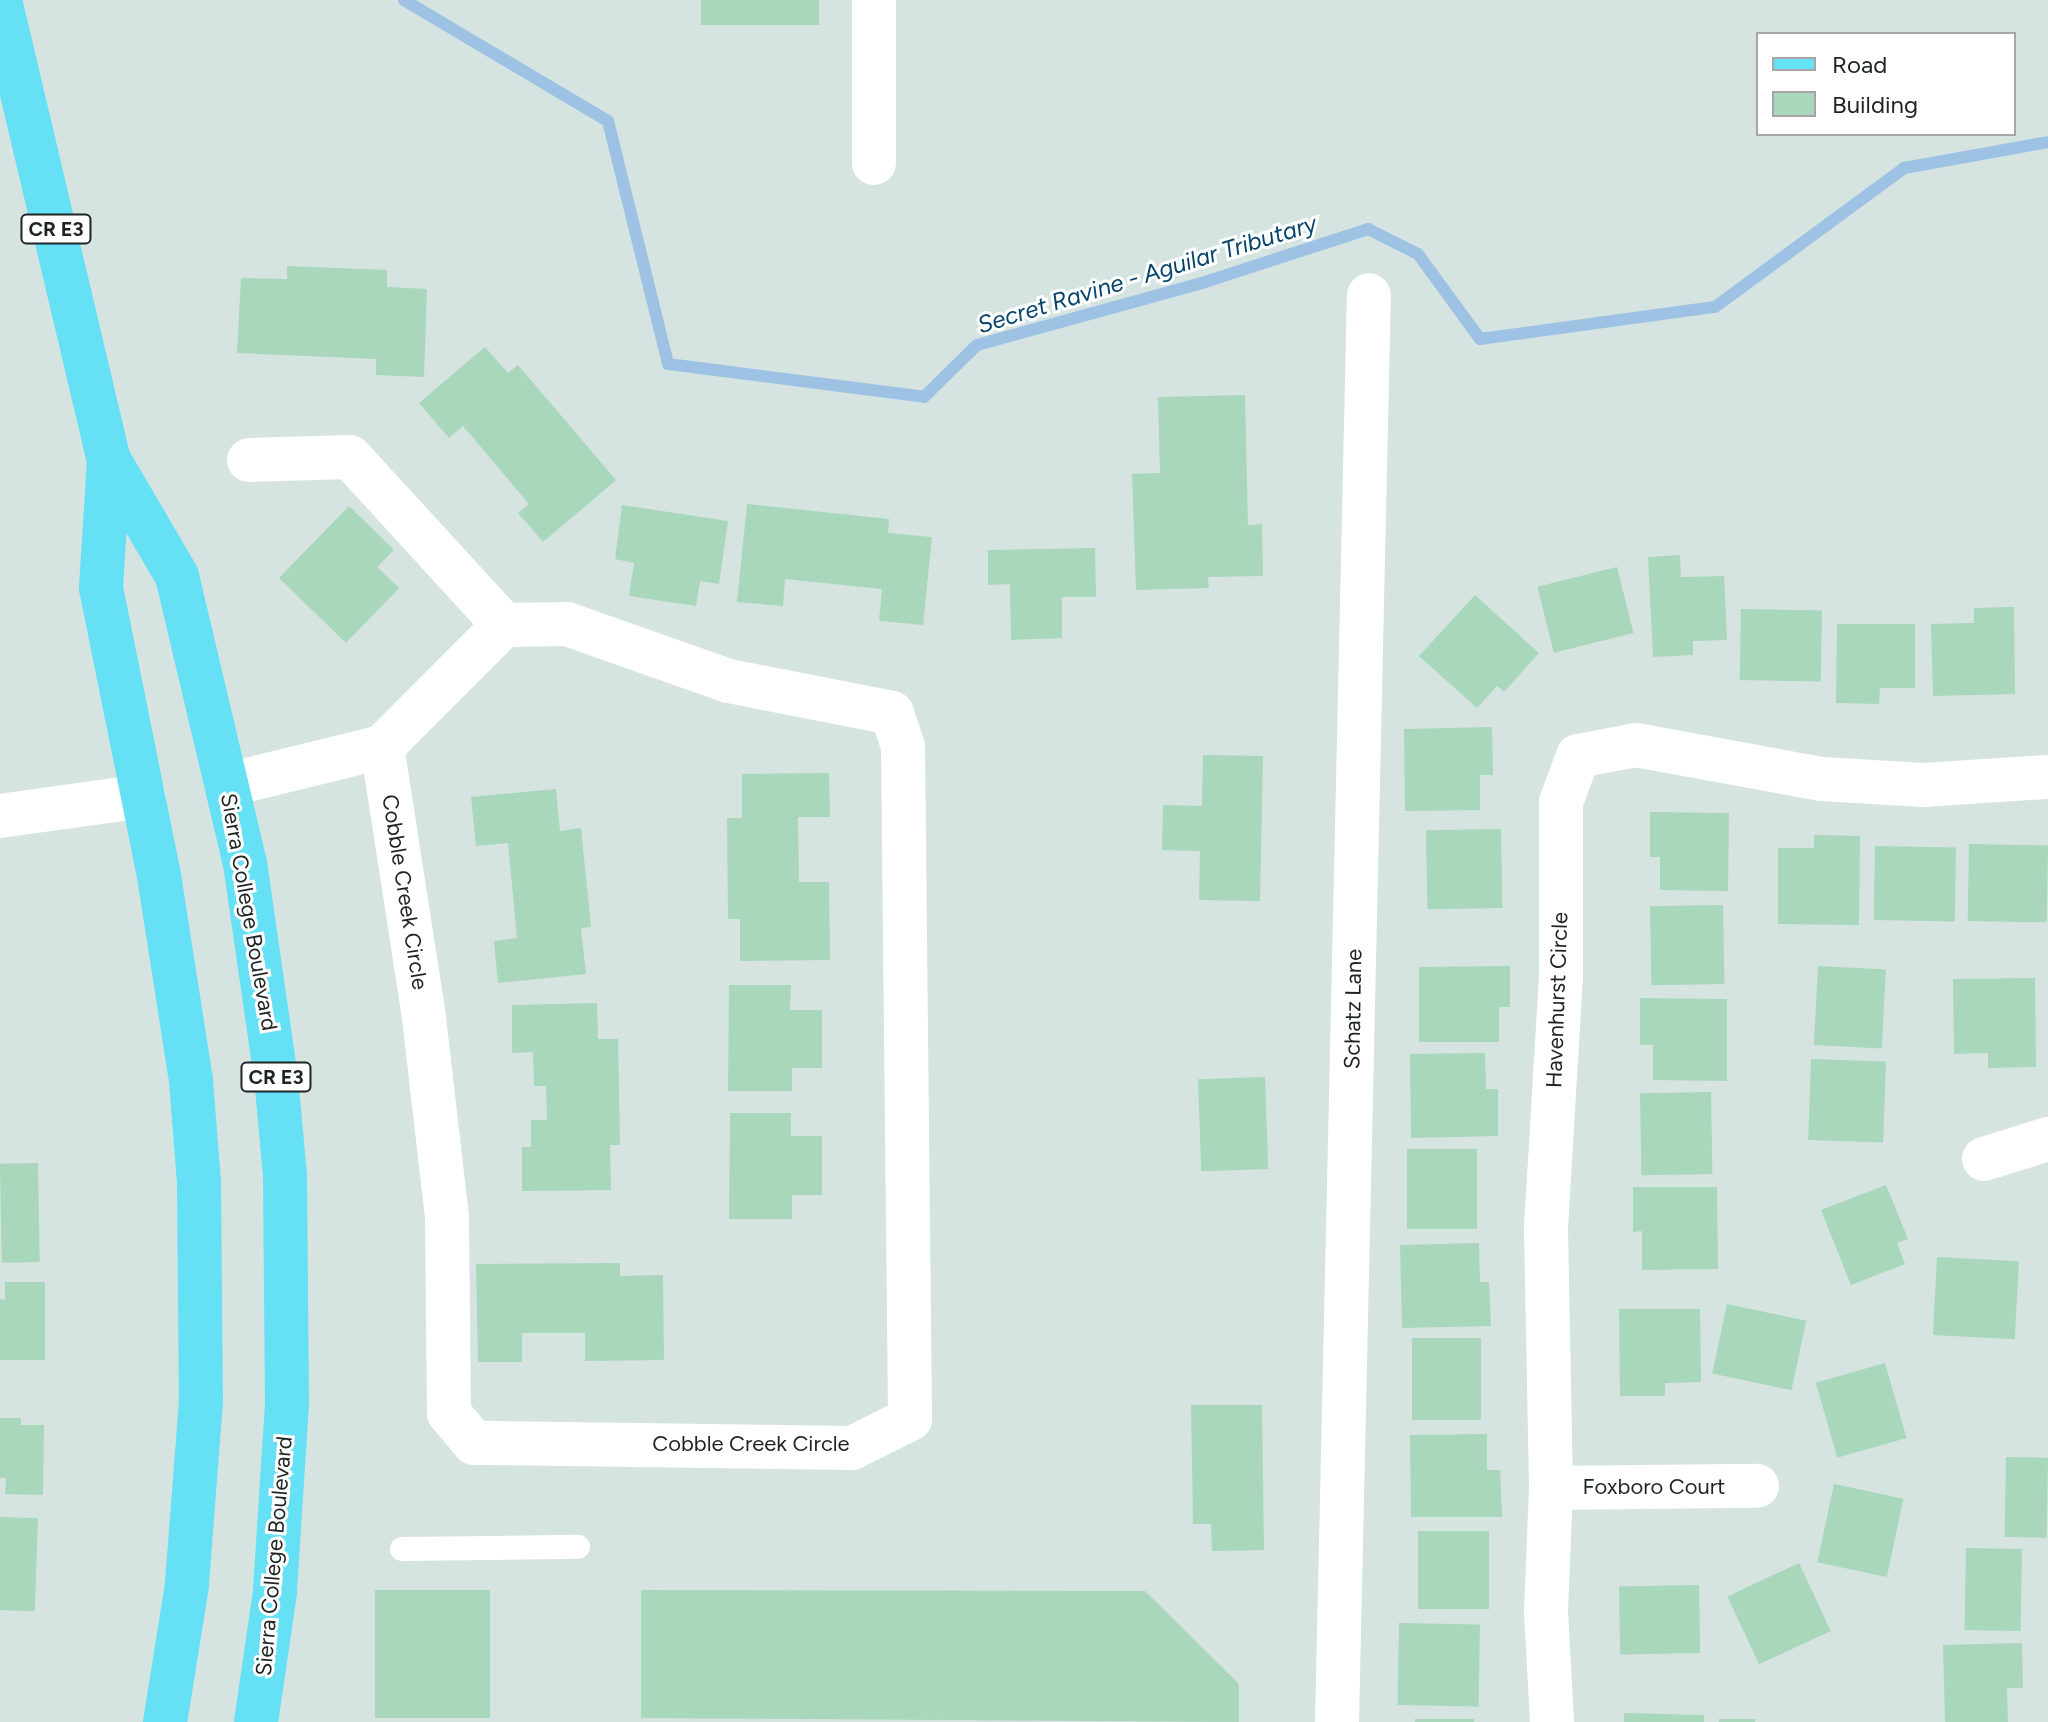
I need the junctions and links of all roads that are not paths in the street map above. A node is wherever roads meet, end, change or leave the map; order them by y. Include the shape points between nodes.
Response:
1 (0, 0) edge
2 (874, 0) edge
3 (874, 163) dead end
4 (1369, 295) dead end
5 (109, 460) junction
6 (249, 460) dead end
7 (504, 625) junction
8 (382, 747) junction
9 (2048, 777) edge
10 (227, 785) junction
11 (144, 796) junction
12 (0, 816) edge
13 (2048, 1139) edge
14 (1984, 1159) dead end
15 (1757, 1486) dead end
16 (1551, 1488) junction
17 (578, 1547) dead end
18 (402, 1549) dead end
19 (165, 1722) edge
20 (256, 1722) edge
21 (1337, 1722) edge
22 (1552, 1722) edge

1 - 5 main road, Sierra College Boulevard / CR E3
2 - 3 street
4 - 21 street, Schatz Lane
5 - 10 main road, Sierra College Boulevard / CR E3 via 177,576
5 - 11 main road, Sierra College Boulevard / CR E3 via 101,588
6 - 7 street via 350,457
7 - 8 street
7 - 8 street, Cobble Creek Circle via 567,624 729,681 892,713 903,746 910,1419 852,1448 474,1443 449,1413 447,1217 424,1017
8 - 10 street
9 - 16 street, Havenhurst Circle via 1923,785 1822,779 1636,745 1578,756 1561,802 1561,979 1546,1228
10 - 20 main road, Sierra College Boulevard / CR E3 via 261,957 285,1176 283,1490
11 - 12 street
11 - 19 main road, Sierra College Boulevard / CR E3 via 191,1081 202,1293 201,1401 187,1585
13 - 14 street
15 - 16 street, Foxboro Court
16 - 22 street, Havenhurst Circle via 1546,1612
17 - 18 lane

